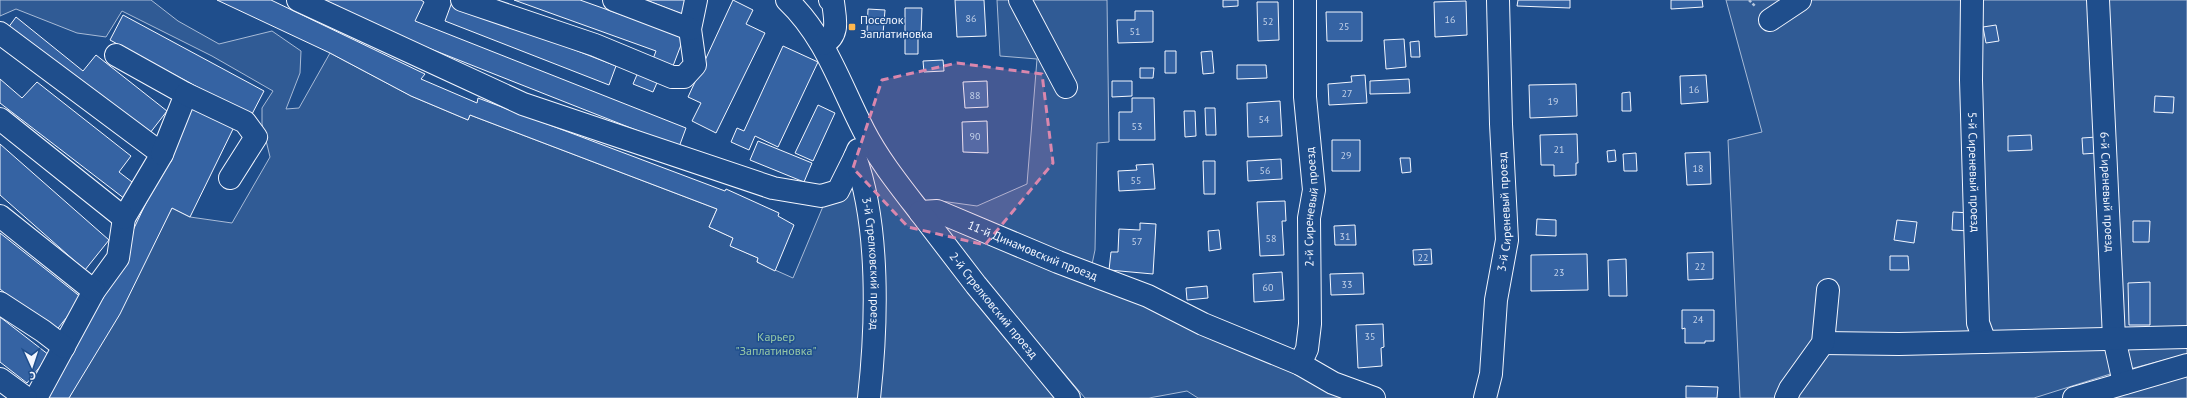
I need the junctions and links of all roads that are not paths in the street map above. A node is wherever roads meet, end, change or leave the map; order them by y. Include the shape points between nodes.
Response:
1 (298, 0) edge
2 (462, 0) edge
3 (614, 0) edge
4 (696, 0) edge
5 (787, 0) edge
6 (830, 0) edge
7 (1020, 0) edge
8 (1305, 0) edge
9 (1498, 0) edge
10 (1800, 0) edge
11 (1972, 0) edge
12 (2098, 0) edge
13 (1770, 20) dead end
14 (690, 30) junction
15 (0, 33) edge
16 (823, 44) junction
17 (116, 55) dead end
18 (1066, 87) dead end
19 (186, 94) junction
20 (0, 119) edge
21 (865, 132) junction
22 (162, 154) junction
23 (855, 157) junction
24 (230, 178) dead end
25 (920, 212) junction
26 (0, 216) edge
27 (124, 218) junction
28 (1828, 290) dead end
29 (94, 292) junction
30 (0, 303) edge
31 (2187, 337) edge
32 (2114, 338) junction
33 (1985, 342) junction
34 (1823, 343) junction
35 (64, 347) junction
36 (1300, 364) junction
37 (2187, 365) edge
38 (0, 379) edge
39 (2124, 383) junction
40 (26, 398) edge
41 (36, 398) edge
42 (869, 398) edge
43 (1069, 398) edge
44 (1374, 398) edge
45 (1485, 398) edge
46 (1786, 398) edge
47 (2074, 398) edge

1 - 23 street via 523,104 774,188 821,196 838,191
2 - 14 street via 595,45 672,78 684,77 695,65
3 - 14 street
4 - 14 street
5 - 16 street via 804,16
6 - 16 street via 836,24 833,35
7 - 18 street
8 - 36 street, 2-й Сиреневый проезд via 1305,97 1314,190 1309,218 1310,324 1307,348
9 - 45 street, 3-й Сиреневый проезд via 1507,240 1496,300 1490,374
10 - 13 street
11 - 33 street, 5-й Сиреневый проезд via 1971,80 1978,323
12 - 32 street, 6-й Сиреневый проезд
15 - 22 street
16 - 21 street
17 - 19 street
19 - 22 street
19 - 24 street via 245,122 256,137
20 - 27 street
21 - 23 street
21 - 25 street
22 - 27 street
23 - 42 street, 3-й Стрелковский проезд via 867,199 874,279 874,356
25 - 36 street, 11-й Динамовский проезд via 937,211 1058,262 1148,296 1203,324
25 - 43 street, 2-й Стрелковский проезд
26 - 29 street
27 - 29 street via 118,258
28 - 34 street
29 - 35 street
30 - 35 street
31 - 32 street
32 - 33 street
32 - 39 street, 6-й Сиреневый проезд
33 - 34 street
34 - 46 street
35 - 41 street
36 - 44 street, 11-й Динамовский проезд via 1333,383
37 - 39 street
38 - 40 street
39 - 47 street

